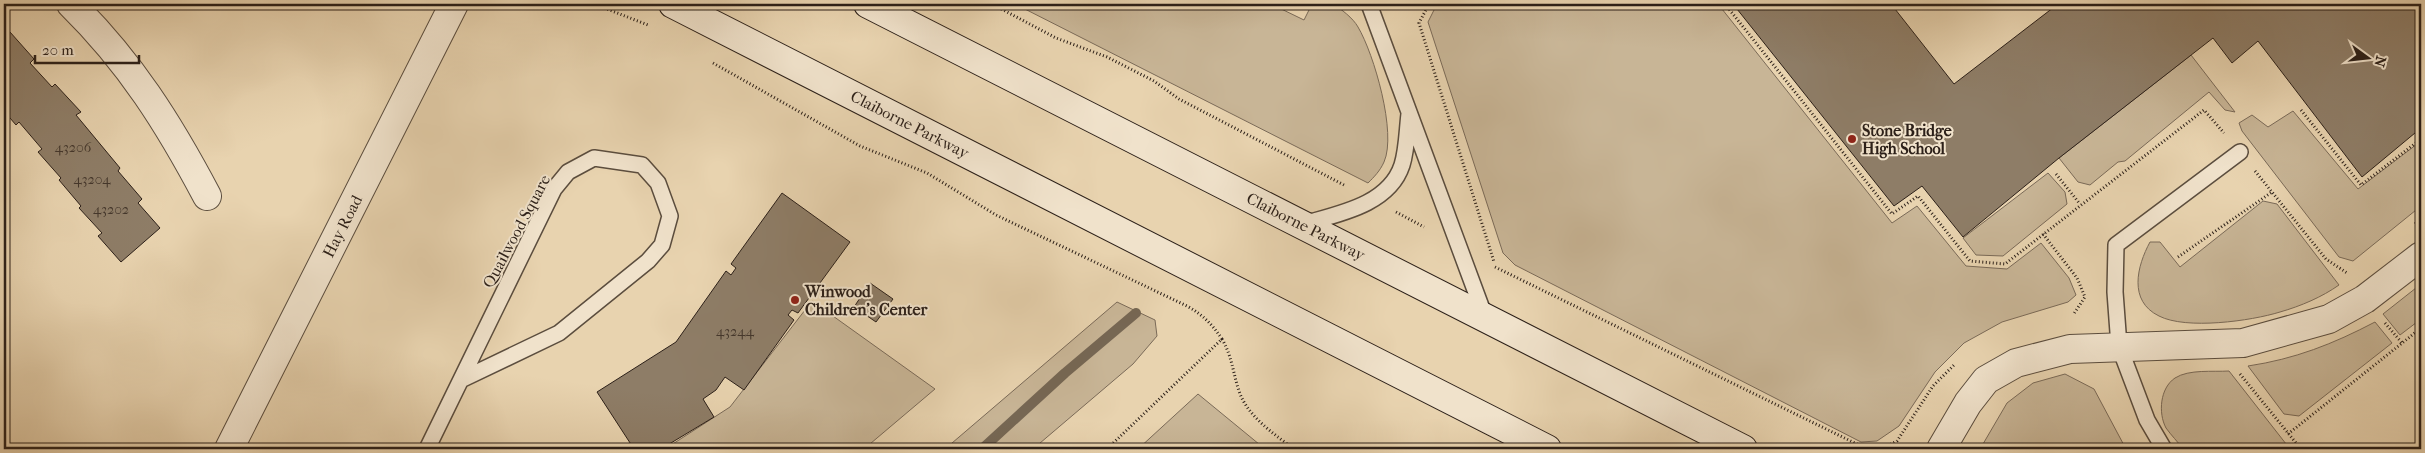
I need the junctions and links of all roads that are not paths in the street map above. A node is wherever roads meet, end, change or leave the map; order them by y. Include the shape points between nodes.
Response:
1 (71, 4) edge
2 (454, 4) edge
3 (673, 4) edge
4 (868, 4) edge
5 (1369, 4) edge
6 (1409, 113) junction
7 (2240, 152) road end
8 (207, 196) dead end
9 (1302, 225) junction
10 (2421, 256) edge
11 (1485, 318) junction
12 (2119, 346) junction
13 (463, 379) junction
14 (229, 449) edge
15 (427, 449) edge
16 (1547, 449) edge
17 (1743, 449) edge
18 (1941, 449) edge
19 (2164, 449) edge

1 - 8 main road via 136,76 174,134
2 - 14 main road, Hay Road
3 - 16 main road, Claiborne Parkway
4 - 9 main road, Claiborne Parkway
5 - 6 lane
6 - 9 lane via 1402,165 1388,189 1358,208
6 - 11 lane
7 - 12 lane via 2116,245
9 - 11 main road, Claiborne Parkway
10 - 12 main road via 2365,299 2330,319 2243,343
11 - 17 main road, Claiborne Parkway
12 - 18 main road via 2070,349 2016,363 1986,380
12 - 19 lane via 2147,420
13 - 13 lane, Quailwood Square via 559,333 648,261 662,245 670,216 658,183 642,165 594,158 568,172 554,189
13 - 15 lane, Quailwood Square

